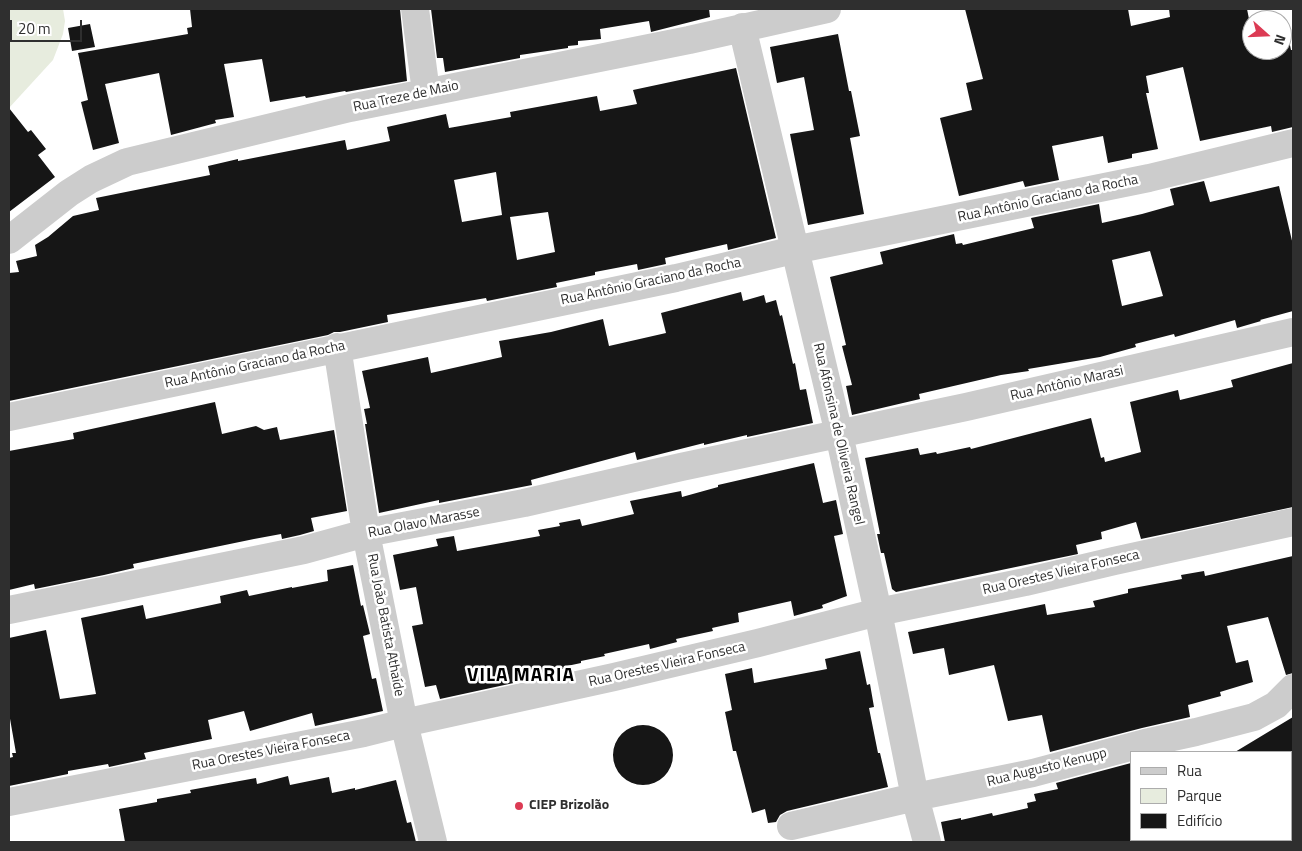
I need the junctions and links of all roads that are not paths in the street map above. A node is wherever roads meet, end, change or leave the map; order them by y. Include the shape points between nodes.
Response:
1 (415, 9) edge
2 (826, 9) edge
3 (742, 27) junction
4 (426, 92) junction
5 (1293, 144) edge
6 (9, 240) edge
7 (794, 250) junction
8 (1293, 332) edge
9 (337, 347) junction
10 (9, 417) edge
11 (839, 434) junction
12 (1293, 522) edge
13 (366, 533) junction
14 (9, 610) edge
15 (878, 612) junction
16 (1293, 688) edge
17 (404, 723) junction
18 (915, 797) junction
19 (9, 802) edge
20 (791, 826) dead end
21 (433, 842) edge
22 (927, 842) edge

1 - 4 street
2 - 3 street, Rua Treze de Maio
3 - 4 street, Rua Treze de Maio
3 - 7 street, Rua Afonsina de Oliveira Rangel
4 - 6 street, Rua Treze de Maio via 126,162 69,193
5 - 7 street, Rua Antônio Graciano da Rocha via 1149,178
7 - 9 street, Rua Antônio Graciano da Rocha via 676,278
7 - 11 street, Rua Afonsina de Oliveira Rangel
8 - 11 street, Rua Antônio Marasi
9 - 10 street, Rua Antônio Graciano da Rocha
9 - 13 street, Rua João Batista Athaíde
11 - 13 street, Rua Olavo Marasse via 524,503
11 - 15 street, Rua Afonsina de Oliveira Rangel
12 - 15 street, Rua Orestes Vieira Fonseca
13 - 14 street, Rua Olavo Marasse via 285,554
13 - 17 street, Rua João Batista Athaíde
15 - 17 street, Rua Orestes Vieira Fonseca via 614,677
15 - 18 street, Rua Afonsina de Oliveira Rangel
16 - 18 street, Rua Augusto Kenupp via 1276,705 1254,717 1033,773
17 - 19 street, Rua Orestes Vieira Fonseca
17 - 21 street, Rua João Batista Athaíde
18 - 20 street, Rua Augusto Kenupp
18 - 22 street, Rua Afonsina de Oliveira Rangel

